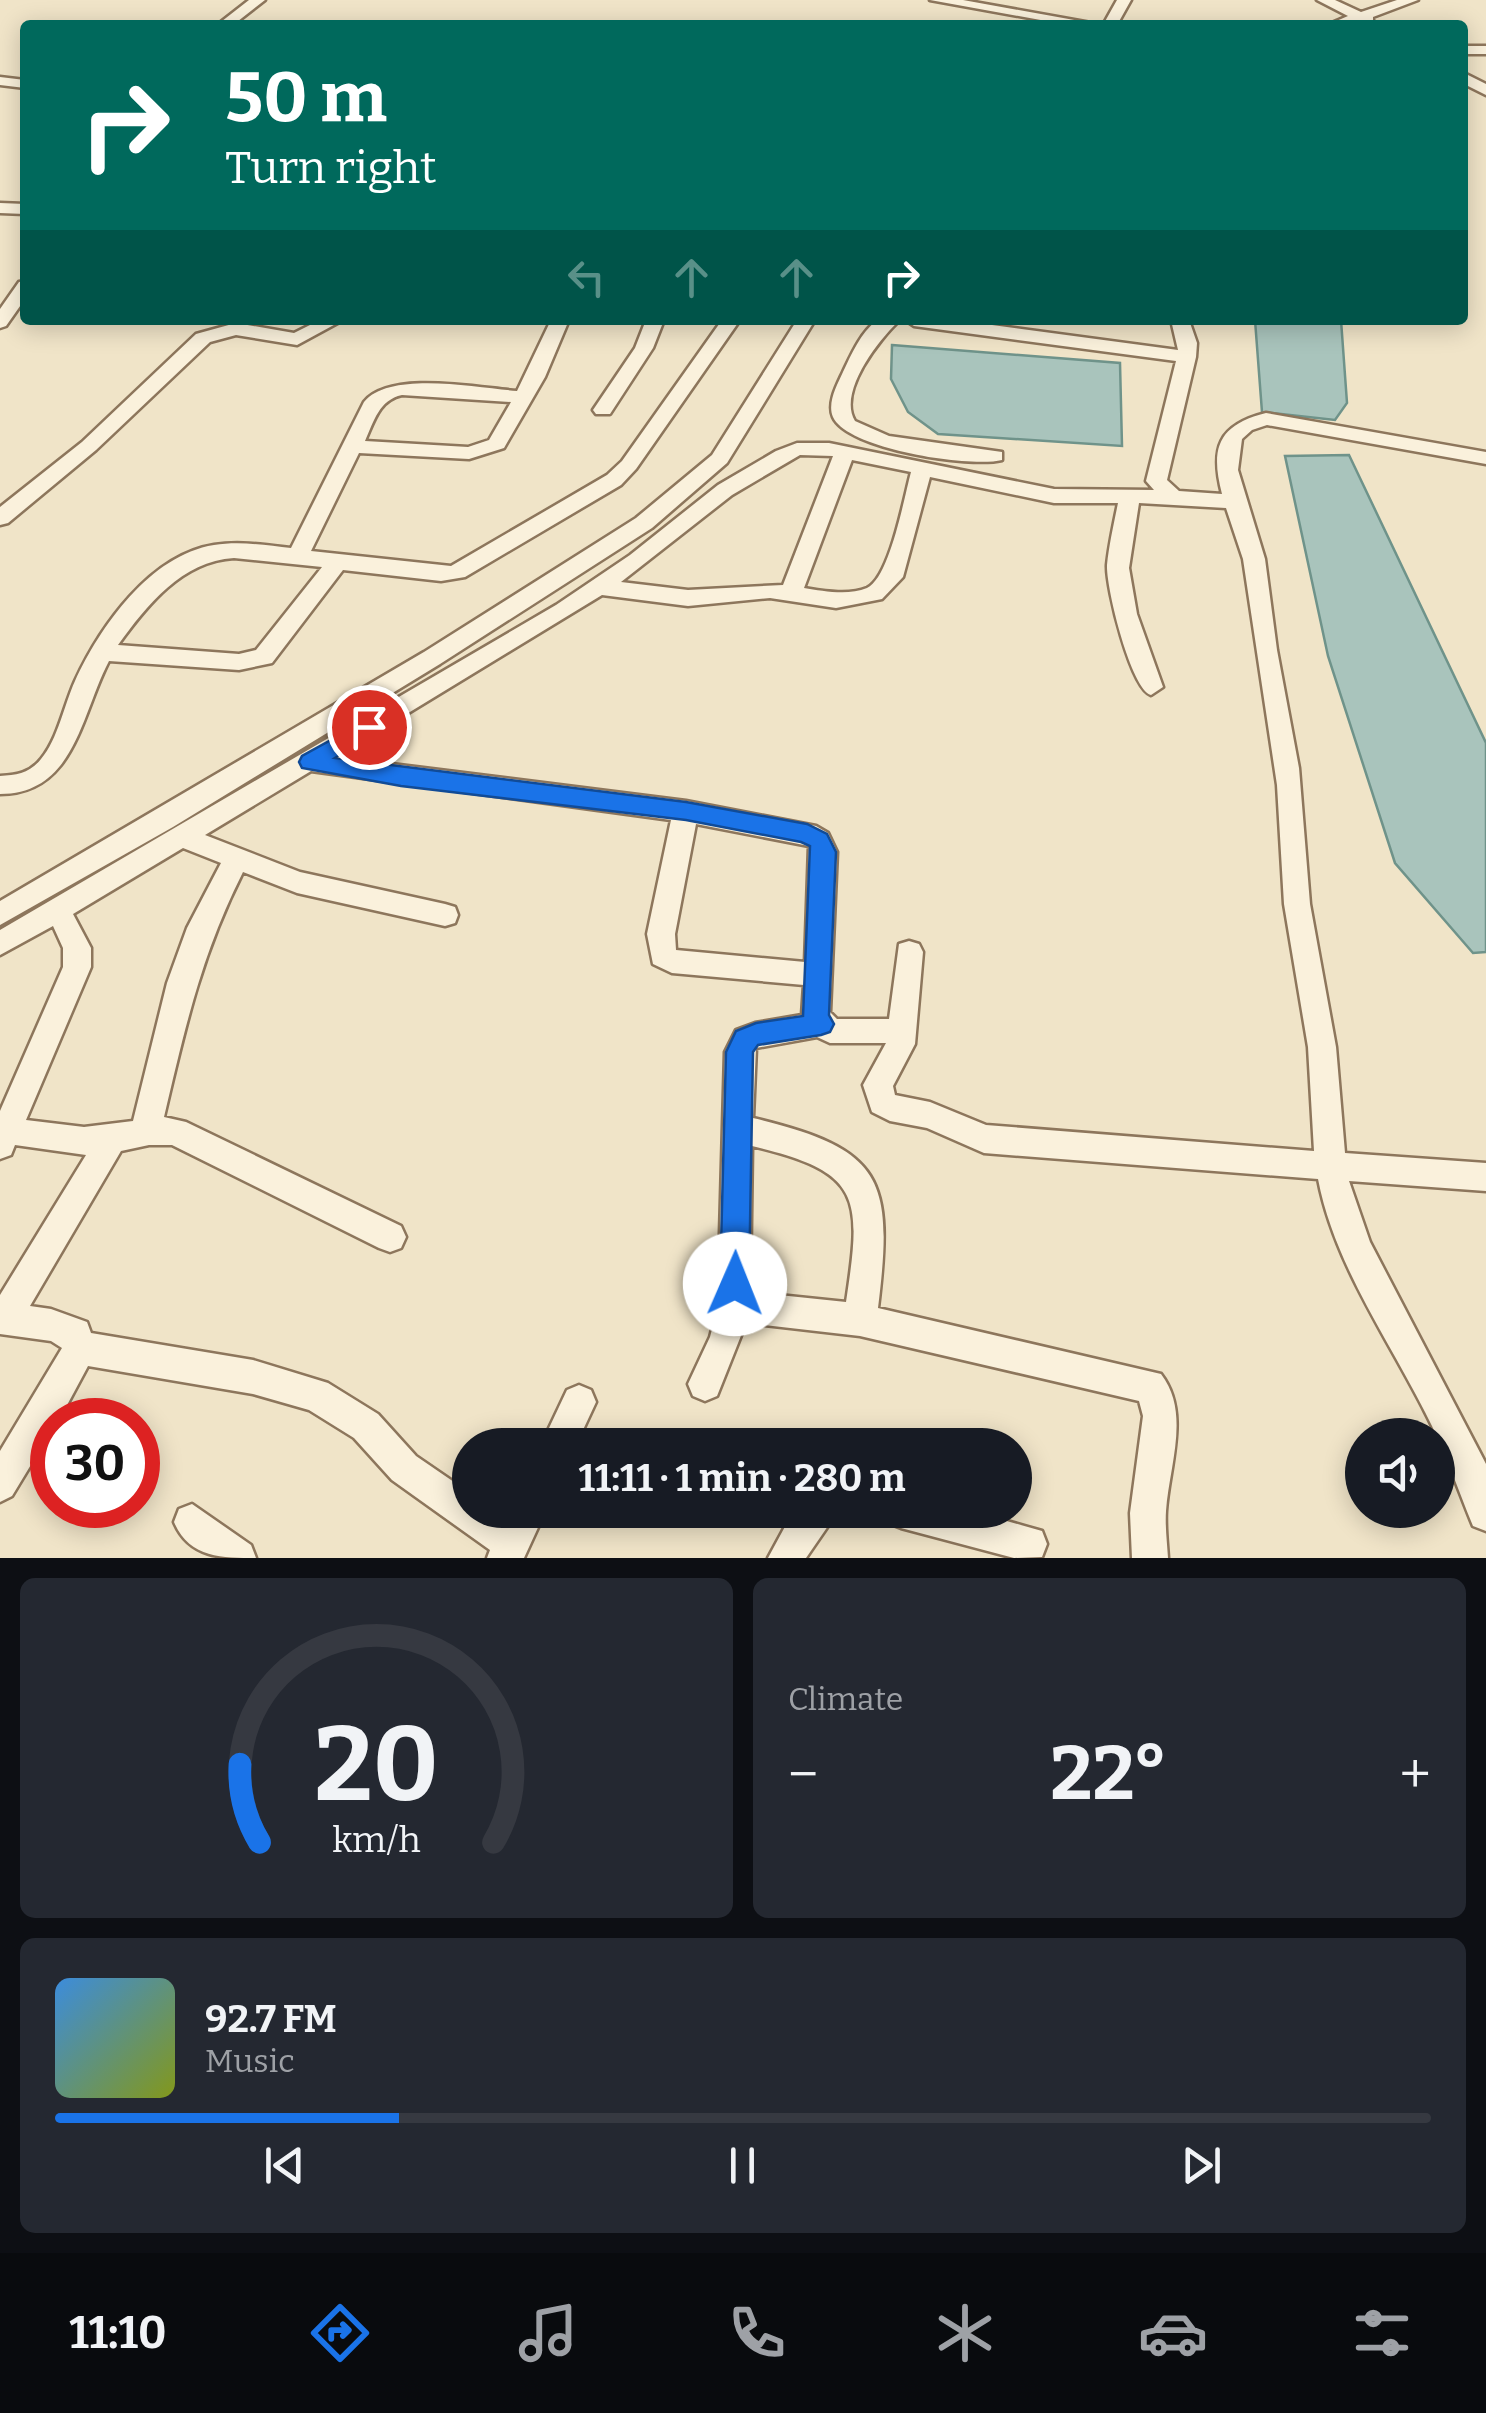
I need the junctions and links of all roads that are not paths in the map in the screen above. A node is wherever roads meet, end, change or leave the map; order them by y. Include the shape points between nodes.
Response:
1 (258, 0) edge
2 (937, 0) edge
3 (1324, 0) edge
4 (1411, 0) edge
5 (231, 20) edge
6 (1063, 20) edge
7 (1367, 20) edge
8 (1371, 20) edge
9 (20, 293) edge
10 (0, 322) edge
11 (324, 325) edge
12 (558, 325) edge
13 (653, 325) edge
14 (727, 325) edge
15 (803, 325) edge
16 (880, 325) edge
17 (950, 325) edge
18 (1182, 325) edge
19 (213, 327) edge
20 (1187, 358) junction
21 (523, 397) junction
22 (603, 410) dead end
23 (352, 446) junction
24 (844, 452) junction
25 (995, 456) dead end
26 (1486, 458) edge
27 (922, 470) junction
28 (1173, 497) junction
29 (1129, 498) junction
30 (1233, 502) junction
31 (0, 518) edge
32 (297, 557) junction
33 (338, 562) junction
34 (598, 586) junction
35 (792, 592) junction
36 (102, 652) junction
37 (1151, 686) dead end
38 (310, 762) junction
39 (0, 784) edge
40 (686, 811) junction
41 (182, 838) junction
42 (236, 859) junction
43 (58, 910) junction
44 (0, 914) edge
45 (444, 915) dead end
46 (0, 944) edge
47 (909, 952) dead end
48 (818, 975) junction
49 (821, 1024) junction
50 (902, 1031) junction
51 (146, 1128) junction
52 (737, 1128) junction
53 (3, 1134) edge
54 (112, 1139) junction
55 (1331, 1164) junction
56 (1486, 1177) edge
57 (390, 1237) dead end
58 (734, 1306) junction
59 (2, 1319) edge
60 (860, 1320) junction
61 (79, 1348) junction
62 (705, 1384) dead end
63 (579, 1402) dead end
64 (566, 1428) edge
65 (0, 1484) edge
66 (1486, 1513) edge
67 (192, 1522) dead end
68 (803, 1528) edge
69 (969, 1528) edge
70 (1029, 1544) dead end
71 (508, 1550) edge
72 (238, 1558) edge
73 (786, 1558) edge
74 (1150, 1558) edge

1 - 5 street
2 - 6 street
3 - 7 street
4 - 8 street
9 - 10 street
11 - 19 street via 297,339
12 - 21 street
13 - 22 street
14 - 33 street via 629,465 593,495 448,575
15 - 44 street via 720,459 644,523 365,699
16 - 25 street via 844,393 841,415 848,428 874,440
17 - 20 street
18 - 20 street
19 - 31 street via 89,446
20 - 28 street via 1156,481
21 - 23 street via 497,444 485,451
21 - 23 street via 391,389 374,402
23 - 32 street
24 - 27 street
24 - 34 street via 813,448 783,455
24 - 35 street
26 - 30 street via 1290,422 1246,422 1229,449
27 - 29 street via 1054,496
27 - 35 street via 886,587 856,599
28 - 29 street
28 - 30 street
29 - 37 street via 1118,568
30 - 55 street via 1252,546 1287,768 1297,905 1323,1050
32 - 33 street
32 - 36 street via 197,555 153,591
33 - 36 street via 264,657 239,662
34 - 35 street via 688,598
34 - 38 street
36 - 39 street via 45,774
38 - 40 street
38 - 41 street
40 - 48 street via 819,840 824,852
40 - 48 street via 661,934 663,956
41 - 42 street
41 - 43 street
42 - 45 street via 297,882
42 - 51 street via 181,983
43 - 46 street
43 - 53 street via 77,948 77,967
47 - 50 street
48 - 49 street
49 - 50 street via 841,1032
49 - 52 street via 746,1039
50 - 55 street via 878,1085 882,1103 984,1138
51 - 54 street
51 - 57 street via 175,1132
52 - 58 street
52 - 60 street via 846,1166 862,1193 868,1226
53 - 54 street
54 - 59 street
55 - 56 street
55 - 66 street via 1341,1210 1372,1280 1473,1469
58 - 60 street
58 - 62 street
59 - 61 street via 75,1334
60 - 74 street via 1149,1386 1160,1416
61 - 65 street
61 - 71 street via 253,1376 316,1396 366,1426 404,1468
63 - 64 street
67 - 72 street
68 - 73 street
69 - 70 street

